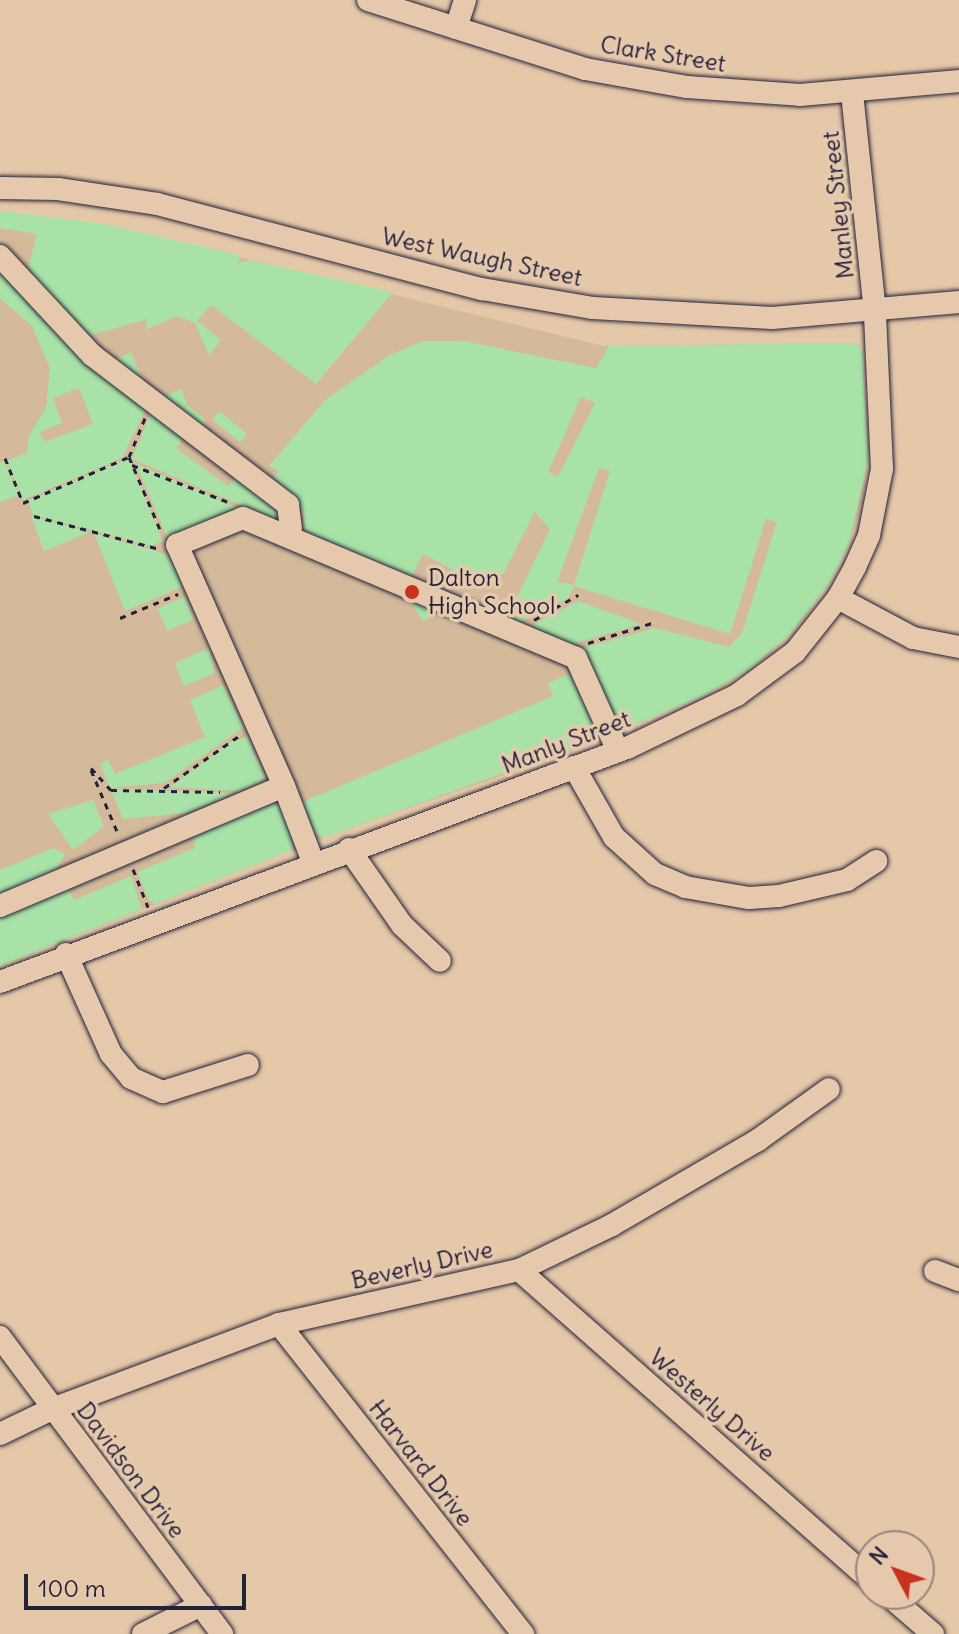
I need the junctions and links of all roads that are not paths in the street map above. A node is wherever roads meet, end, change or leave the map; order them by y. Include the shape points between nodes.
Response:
1 (368, 0) edge
2 (465, 0) edge
3 (456, 28) junction
4 (959, 81) edge
5 (852, 92) junction
6 (0, 188) edge
7 (0, 256) edge
8 (959, 302) edge
9 (875, 312) junction
10 (291, 528) dead end
11 (838, 598) junction
12 (959, 647) edge
13 (618, 751) junction
14 (574, 767) junction
15 (284, 786) junction
16 (349, 849) junction
17 (876, 861) dead end
18 (313, 862) junction
19 (0, 906) edge
20 (66, 954) junction
21 (440, 961) dead end
22 (0, 982) edge
23 (248, 1065) dead end
24 (829, 1089) dead end
25 (519, 1270) junction
26 (935, 1271) dead end
27 (959, 1280) edge
28 (279, 1324) junction
29 (0, 1337) edge
30 (52, 1409) junction
31 (0, 1434) edge
32 (855, 1566) edge
33 (201, 1605) junction
34 (905, 1610) edge
35 (143, 1634) edge
36 (222, 1634) edge
37 (523, 1634) edge
38 (933, 1634) edge

1 - 3 street, Clark Street
2 - 3 street
3 - 5 street, Clark Street via 629,79 742,92
4 - 5 street, Clark Street
5 - 9 street, Manley Street
6 - 9 street, West Waugh Street via 74,191 157,204 482,289 593,308 716,318
7 - 10 street via 92,355 288,505
8 - 9 street, West Waugh Street
9 - 11 street, Manly Street via 882,469 869,535
11 - 12 street via 913,638
11 - 13 street, Manly Street via 769,674 699,717
13 - 14 street, Manly Street
13 - 15 street via 576,658 243,518 177,545
14 - 16 street, Manly Street
14 - 17 street via 614,837 655,874 685,887 749,898 779,896 847,880
15 - 18 street
15 - 19 street
16 - 18 street, Manly Street
16 - 21 street via 402,925
18 - 20 street, Manly Street
20 - 22 street, Manly Street
20 - 23 street via 111,1054 131,1078 163,1092
24 - 25 street, Beverly Drive via 758,1140 612,1225
25 - 28 street, Beverly Drive
25 - 32 street, Westerly Drive
26 - 27 street
28 - 30 street, Beverly Drive
28 - 37 street, Harvard Drive
29 - 30 street, Davidson Drive
30 - 31 street, Beverly Drive
30 - 33 street, Davidson Drive
33 - 35 street
33 - 36 street, Davidson Drive
34 - 38 street

